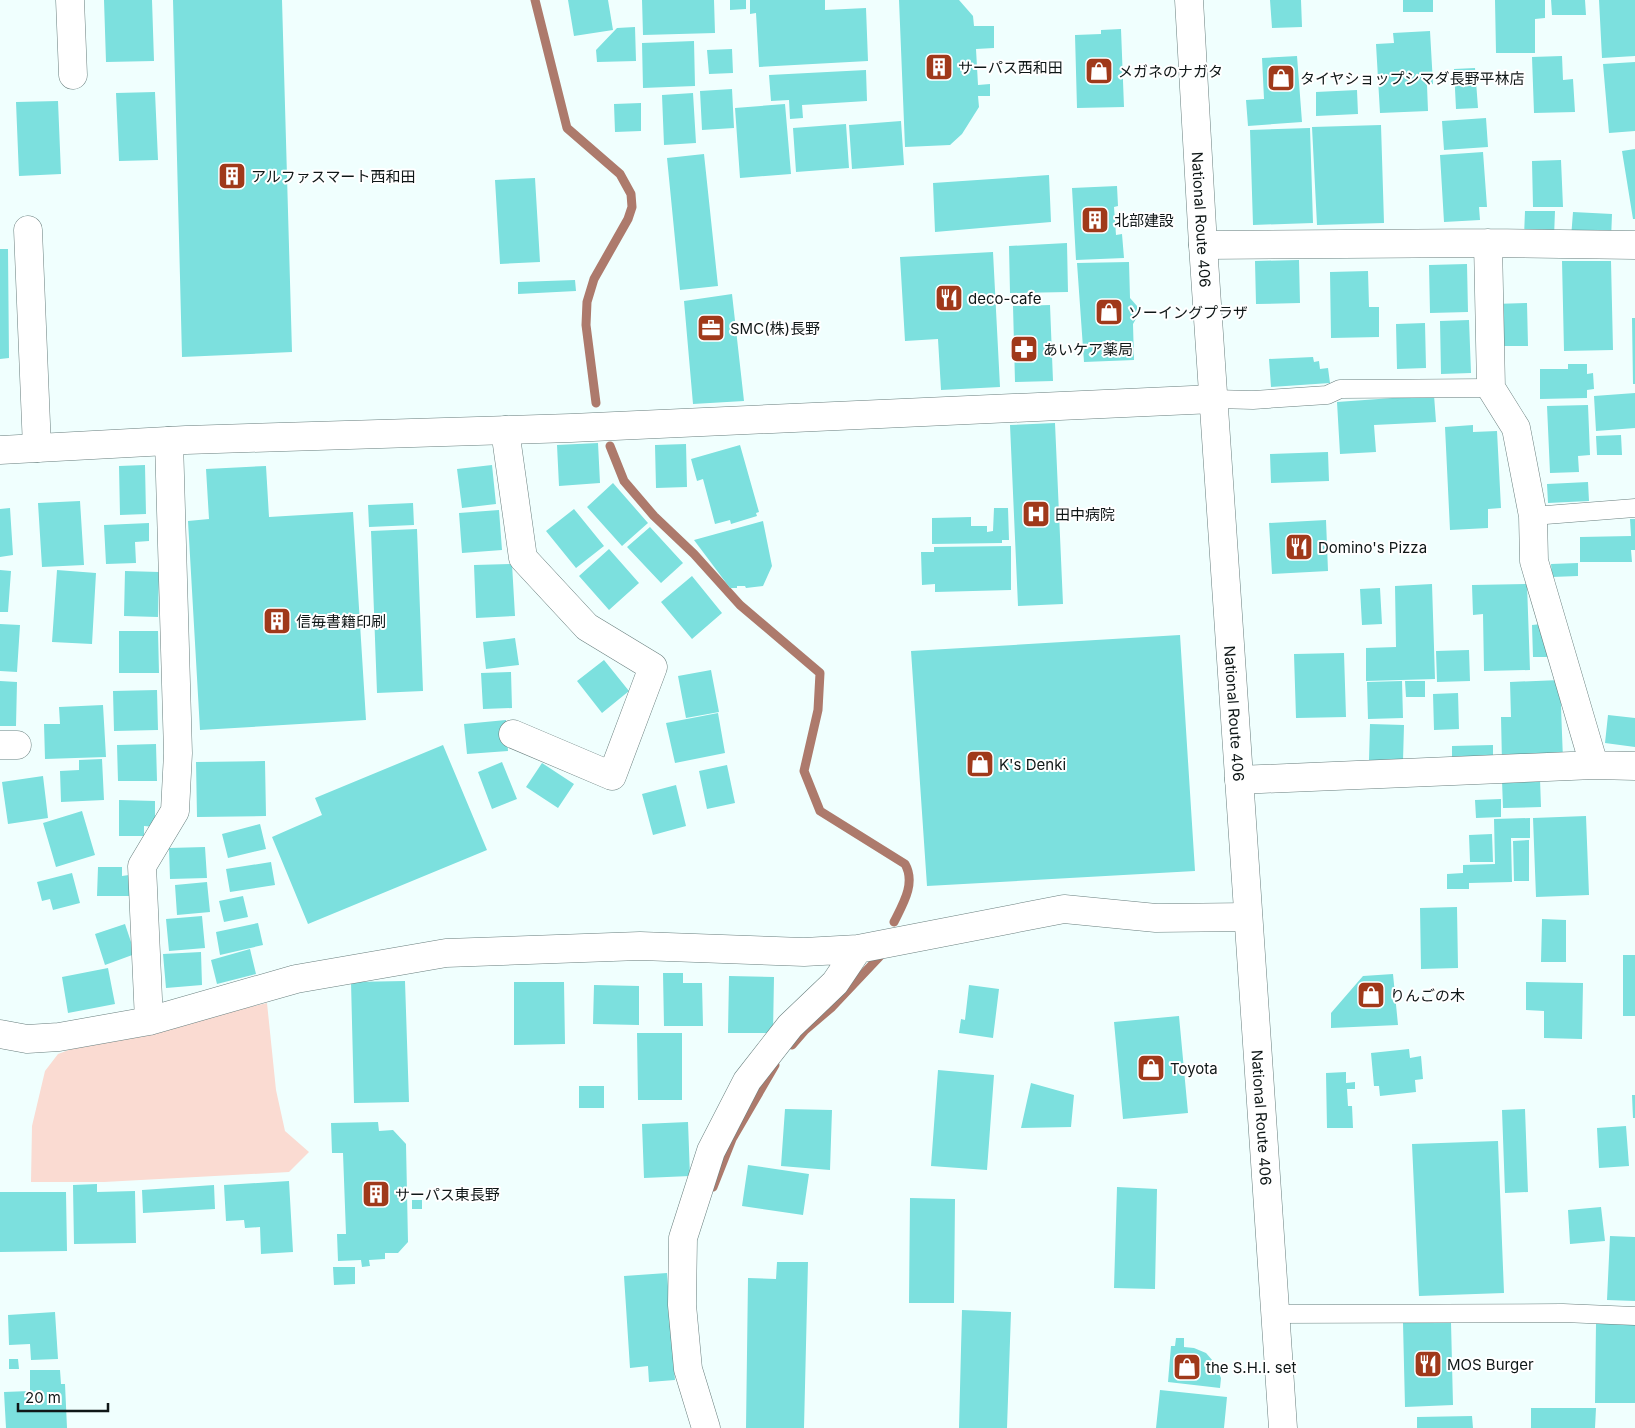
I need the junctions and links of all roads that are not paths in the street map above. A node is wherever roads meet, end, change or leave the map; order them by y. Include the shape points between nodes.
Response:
1 (70, 0) edge
2 (1189, 0) edge
3 (73, 75) dead end
4 (28, 230) dead end
5 (1488, 243) junction
6 (1204, 245) junction
7 (1635, 245) edge
8 (1491, 388) junction
9 (1214, 399) junction
10 (505, 430) junction
11 (168, 441) junction
12 (37, 448) junction
13 (0, 450) edge
14 (1635, 508) edge
15 (1533, 516) junction
16 (513, 734) dead end
17 (1594, 765) junction
18 (1635, 766) edge
19 (1239, 780) junction
20 (1248, 916) junction
21 (858, 949) junction
22 (149, 1021) junction
23 (0, 1034) edge
24 (1275, 1314) junction
25 (1635, 1316) edge
26 (706, 1428) edge
27 (1283, 1428) edge

1 - 3 main road
2 - 6 main road, National Route 406
4 - 12 main road
5 - 6 main road
5 - 7 main road
5 - 8 main road
6 - 9 main road, National Route 406
8 - 9 lane via 1340,390 1271,399
8 - 15 main road via 1516,428
9 - 10 main road
9 - 19 main road, National Route 406
10 - 11 main road
10 - 16 main road via 523,558 587,626 653,667 612,776
11 - 12 main road
11 - 22 main road via 178,753 175,812 142,866
12 - 13 main road
14 - 15 lane
15 - 17 main road via 1534,561
17 - 18 main road
17 - 19 main road
19 - 20 main road, National Route 406
20 - 21 main road via 1156,918 1064,909
20 - 24 main road, National Route 406
21 - 22 main road via 804,952 640,946 446,953 296,979
21 - 26 main road via 835,983 790,1026 746,1080 711,1151 683,1238 682,1305 688,1369
22 - 23 main road via 59,1037 27,1039
24 - 25 lane via 1563,1313
24 - 27 main road, National Route 406

